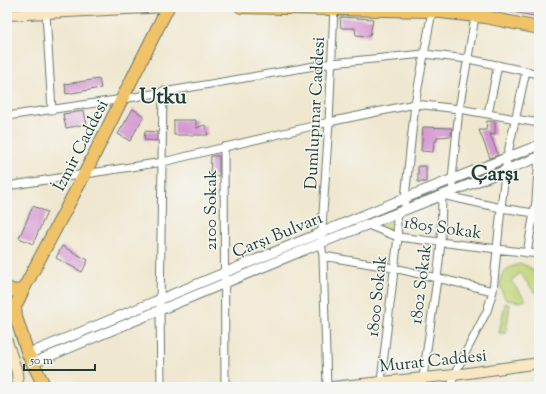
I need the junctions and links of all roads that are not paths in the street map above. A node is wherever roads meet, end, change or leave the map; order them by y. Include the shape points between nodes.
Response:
1 (167, 7) edge
2 (241, 7) edge
3 (333, 8) edge
4 (432, 11) junction
5 (46, 14) junction
6 (481, 14) edge
7 (7, 15) edge
8 (539, 28) edge
9 (424, 54) junction
10 (468, 59) junction
11 (332, 63) junction
12 (498, 65) junction
13 (526, 71) junction
14 (539, 74) edge
15 (164, 91) junction
16 (123, 99) junction
17 (415, 104) junction
18 (459, 109) junction
19 (52, 110) junction
20 (488, 114) junction
21 (7, 116) edge
22 (516, 119) junction
23 (329, 122) junction
24 (539, 123) edge
25 (539, 145) edge
26 (224, 147) junction
27 (507, 157) junction
28 (539, 157) edge
29 (163, 162) junction
30 (506, 170) junction
31 (539, 171) edge
32 (84, 175) junction
33 (452, 180) junction
34 (7, 186) edge
35 (453, 190) junction
36 (442, 195) junction
37 (405, 198) junction
38 (501, 208) junction
39 (405, 210) junction
40 (534, 213) junction
41 (396, 214) junction
42 (368, 225) junction
43 (322, 233) junction
44 (398, 237) junction
45 (321, 243) junction
46 (441, 243) junction
47 (497, 250) junction
48 (527, 253) junction
49 (539, 254) edge
50 (323, 256) junction
51 (394, 268) junction
52 (225, 273) junction
53 (438, 279) junction
54 (224, 284) junction
55 (7, 288) edge
56 (493, 291) junction
57 (21, 293) junction
58 (161, 298) junction
59 (160, 310) junction
60 (7, 341) edge
61 (30, 358) junction
62 (539, 364) edge
63 (454, 375) junction
64 (423, 377) junction
65 (382, 381) junction
66 (18, 387) edge
67 (45, 387) edge
68 (161, 387) edge
69 (225, 387) edge
70 (326, 387) edge
71 (331, 387) edge
72 (451, 387) edge

1 - 5 main road
1 - 16 main road, İzmir Caddesi
2 - 3 main road
3 - 4 main road
3 - 11 street, Dumlupınar Caddesi
4 - 6 main road
4 - 9 street
5 - 7 main road
5 - 19 street
6 - 8 main road
6 - 10 street
9 - 10 street
9 - 11 street
9 - 17 street
10 - 12 street
10 - 18 street
11 - 15 street
11 - 23 street, Dumlupınar Caddesi
12 - 13 street
12 - 20 street
13 - 14 street
13 - 22 street
15 - 16 street
15 - 29 street
16 - 19 street
16 - 32 main road, İzmir Caddesi
17 - 18 street
17 - 23 street
17 - 37 street
18 - 20 street
18 - 33 street
19 - 21 street
20 - 22 street
22 - 24 street
22 - 27 street
23 - 26 street
23 - 43 street, Dumlupınar Caddesi
25 - 27 street, Çarşı Bulvarı
26 - 29 street
26 - 52 street, 2100 Sokak
27 - 30 street
27 - 33 street, Çarşı Bulvarı
28 - 30 street, Çarşı Bulvarı
28 - 31 street
29 - 32 street
29 - 58 street
30 - 35 street, Çarşı Bulvarı
30 - 38 street
31 - 40 street
32 - 34 street
32 - 57 main road, İzmir Caddesi
33 - 35 street
33 - 37 street, Çarşı Bulvarı
35 - 36 street, Çarşı Bulvarı
36 - 38 street
36 - 39 street, Çarşı Bulvarı
36 - 46 street, 1802 Sokak
37 - 39 street
37 - 43 street, Çarşı Bulvarı
38 - 40 street
38 - 47 street
39 - 41 street, Çarşı Bulvarı
40 - 48 street
41 - 42 street, Çarşı Bulvarı
41 - 44 street, 1800 Sokak
42 - 44 street, 1805 Sokak
42 - 45 street, Çarşı Bulvarı
43 - 45 street, Dumlupınar Caddesi
43 - 52 street, Çarşı Bulvarı
44 - 46 street, 1805 Sokak
44 - 51 street, 1800 Sokak
45 - 50 street, Dumlupınar Caddesi
45 - 54 street, Çarşı Bulvarı
46 - 47 street, 1805 Sokak
46 - 53 street, 1802 Sokak
47 - 48 street, 1805 Sokak
47 - 56 street
48 - 49 street, 1805 Sokak
50 - 51 street
50 - 70 street, Dumlupınar Caddesi
51 - 53 street
51 - 65 street, 1800 Sokak
52 - 54 street, 2100 Sokak
52 - 58 street, Çarşı Bulvarı
53 - 56 street
53 - 64 street, 1802 Sokak
54 - 59 street, Çarşı Bulvarı
54 - 69 street, 2100 Sokak
55 - 57 main road
56 - 63 street via 487,311
57 - 61 main road, İzmir Caddesi via 15,307 16,317
58 - 59 street
58 - 61 street, Çarşı Bulvarı
59 - 61 street, Çarşı Bulvarı
59 - 68 street
60 - 66 main road via 17,372
61 - 67 main road, İzmir Caddesi
62 - 63 main road, Murat Caddesi
63 - 64 main road, Murat Caddesi
63 - 72 street
64 - 65 main road, Murat Caddesi
65 - 71 main road, Murat Caddesi

